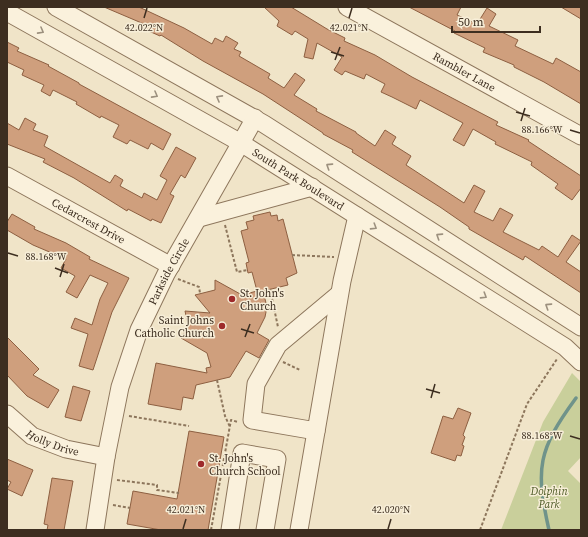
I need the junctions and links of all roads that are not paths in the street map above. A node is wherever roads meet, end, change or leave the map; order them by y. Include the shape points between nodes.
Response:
1 (56, 7) edge
2 (347, 7) edge
3 (7, 12) edge
4 (255, 118) junction
5 (581, 136) edge
6 (241, 143) junction
7 (7, 176) edge
8 (312, 187) junction
9 (357, 216) junction
10 (199, 218) junction
11 (168, 270) junction
12 (340, 294) junction
13 (581, 327) edge
14 (574, 351) edge
15 (7, 414) edge
16 (316, 431) junction
17 (106, 457) junction
18 (95, 530) edge
19 (230, 530) edge
20 (265, 530) edge
21 (298, 530) edge

4 -> 1 street
2 - 5 street, Rambler Lane
3 -> 6 street, South Park Boulevard
4 - 6 street, Parkside Circle
13 -> 4 street
6 - 8 street, South Park Boulevard
6 - 10 street, Parkside Circle
7 - 11 street, Cedarcrest Drive
8 - 9 street, South Park Boulevard
8 - 10 street
9 - 12 street
9 -> 14 street, South Park Boulevard
10 - 11 street, Parkside Circle
11 - 17 street, Parkside Circle via 139,330 120,387
12 - 16 street
12 - 16 street via 278,345 256,384 252,420
15 - 17 street, Holly Drive via 32,436 66,449
16 - 21 street
17 - 18 street, Parkside Circle
19 - 20 street via 242,454 277,459

